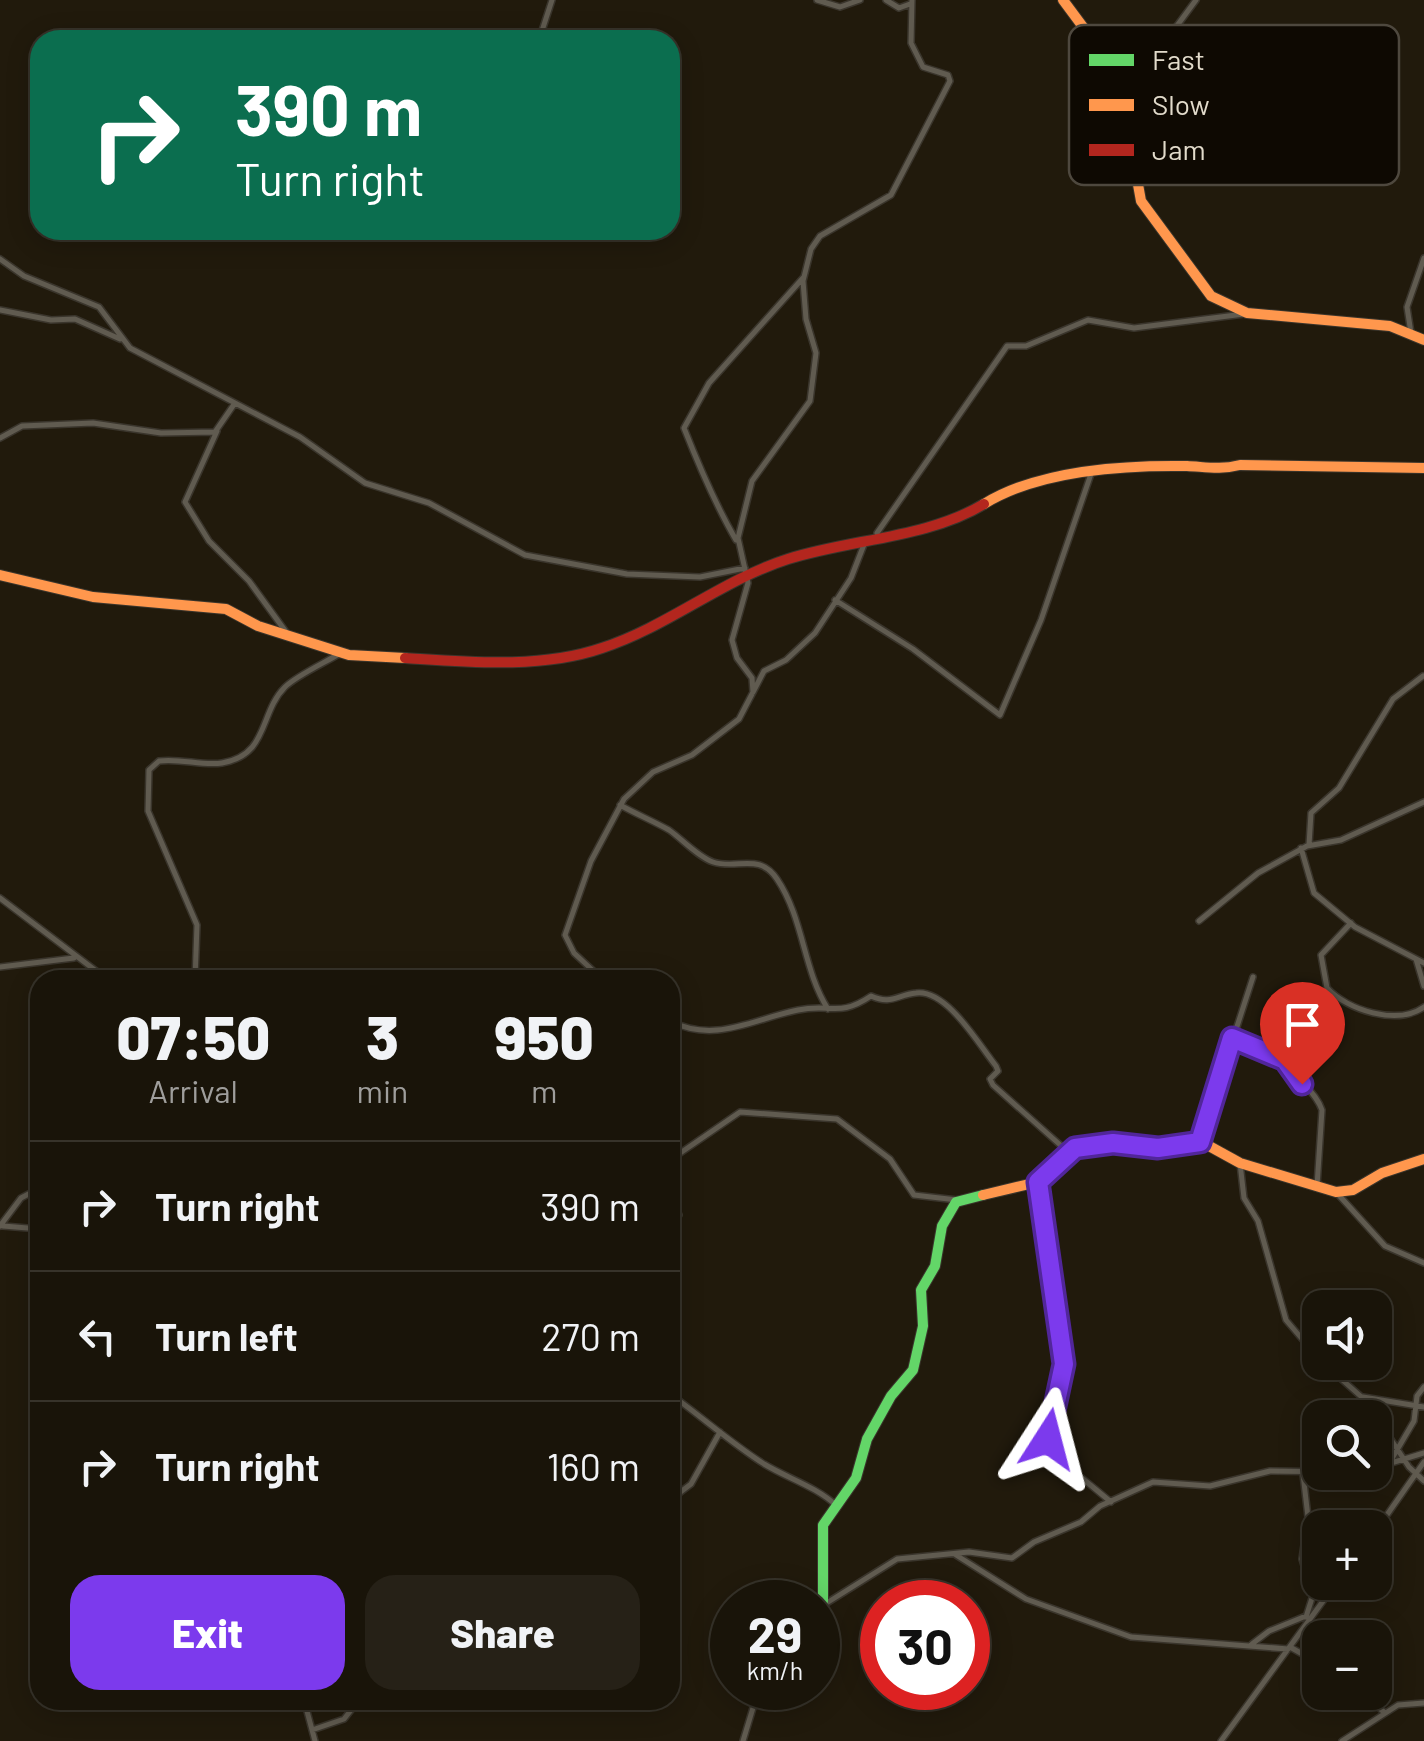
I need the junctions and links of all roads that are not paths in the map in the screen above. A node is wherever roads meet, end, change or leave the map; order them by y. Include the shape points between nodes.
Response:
1 (552, 0) edge
2 (817, 0) edge
3 (860, 0) edge
4 (886, 0) edge
5 (1064, 0) edge
6 (1196, 0) edge
7 (911, 2) edge
8 (1083, 25) edge
9 (1178, 25) edge
10 (543, 30) edge
11 (1136, 185) edge
12 (0, 258) edge
13 (1424, 258) edge
14 (804, 276) junction
15 (0, 310) edge
16 (1247, 313) junction
17 (1411, 333) junction
18 (123, 340) junction
19 (1424, 340) edge
20 (235, 403) junction
21 (217, 431) junction
22 (0, 438) edge
23 (1424, 468) edge
24 (1091, 474) junction
25 (872, 536) junction
26 (738, 543) junction
27 (746, 572) junction
28 (0, 576) edge
29 (835, 600) junction
30 (291, 638) junction
31 (341, 653) junction
32 (1423, 675) edge
33 (1424, 686) edge
34 (753, 692) junction
35 (1424, 802) edge
36 (620, 805) junction
37 (1305, 847) junction
38 (0, 898) edge
39 (1199, 921) dead end
40 (1351, 924) junction
41 (77, 958) junction
42 (1416, 959) junction
43 (1424, 962) edge
44 (0, 966) edge
45 (94, 970) edge
46 (195, 970) edge
47 (592, 970) edge
48 (1253, 977) dead end
49 (1424, 986) edge
50 (1424, 1007) edge
51 (828, 1010) junction
52 (680, 1026) edge
53 (1232, 1038) junction
54 (1200, 1142) junction
55 (1068, 1151) junction
56 (680, 1153) edge
57 (1424, 1159) edge
58 (1240, 1163) junction
59 (1038, 1182) junction
60 (1317, 1189) junction
61 (1336, 1192) junction
62 (30, 1193) edge
63 (961, 1199) junction
64 (0, 1226) edge
65 (30, 1228) edge
66 (1424, 1263) edge
67 (1302, 1339) edge
68 (1342, 1380) edge
69 (1424, 1388) edge
70 (1360, 1396) junction
71 (680, 1402) edge
72 (1416, 1406) junction
73 (1424, 1407) edge
74 (720, 1432) junction
75 (1398, 1450) junction
76 (1424, 1453) edge
77 (1392, 1459) edge
78 (1404, 1460) junction
79 (1424, 1462) edge
80 (1392, 1465) edge
81 (1302, 1474) edge
82 (1415, 1474) junction
83 (1424, 1481) edge
84 (1305, 1490) edge
85 (680, 1492) edge
86 (1111, 1502) junction
87 (837, 1506) junction
88 (1390, 1510) edge
89 (953, 1553) junction
90 (821, 1580) edge
91 (840, 1591) edge
92 (1324, 1600) edge
93 (1314, 1613) junction
94 (1306, 1617) junction
95 (1252, 1644) junction
96 (1289, 1648) junction
97 (1302, 1655) edge
98 (1424, 1703) edge
99 (307, 1710) edge
100 (351, 1710) edge
101 (753, 1710) edge
102 (1382, 1710) edge
103 (1385, 1713) junction
104 (312, 1730) junction
105 (315, 1741) edge
106 (744, 1741) edge
107 (1221, 1741) edge
108 (1342, 1741) edge

1 - 10 street
2 - 3 street via 840,7
4 - 7 street via 899,8
5 - 8 street
6 - 9 street
7 - 14 street via 917,59 950,81 898,187 815,241
11 - 16 street via 1141,202 1211,296
12 - 18 street via 24,276 98,307
13 - 17 street via 1407,307
14 - 26 street via 817,361 810,402 752,482
14 - 26 street via 709,383 684,426 694,464
15 - 18 street via 74,318
16 - 17 street
16 - 25 street via 1134,328 1088,320 1022,348 1007,346
17 - 19 street
18 - 20 street
20 - 21 street
20 - 27 street via 310,443 365,483 430,503 526,556 627,574
21 - 22 street via 161,432 93,422 22,426
21 - 30 street via 185,502
23 - 24 street via 1240,465
24 - 25 street via 1049,476 956,521
24 - 29 street via 1000,715
25 - 27 street
25 - 29 street
26 - 27 street
27 - 31 street via 582,655 480,663
27 - 34 street via 748,589 732,640
28 - 30 street via 94,597 226,609
29 - 34 street via 809,640 767,668
30 - 31 street
31 - 46 street via 282,690 262,739 242,754 221,763 159,760 149,770 148,811 197,925
32 - 33 street
32 - 37 street via 1393,699 1339,788 1311,814
34 - 36 street via 739,719 692,755 653,772
35 - 37 street via 1341,840
36 - 47 street via 565,930 568,946
36 - 51 street via 714,862 751,862 771,871
37 - 39 street via 1258,873
37 - 40 street via 1312,889
38 - 41 street
40 - 42 street
40 - 50 street via 1321,955 1327,988 1355,1009 1409,1014
41 - 44 street
41 - 45 street
42 - 43 street
42 - 49 street
48 - 53 street
51 - 52 street via 799,1010 720,1032
51 - 55 street via 850,1010 871,996 890,1002 916,993 935,996 996,1066 993,1084
53 - 54 street
53 - 60 street via 1290,1063 1320,1103
54 - 55 street
54 - 58 street
55 - 59 street
56 - 63 street via 740,1112 829,1118 851,1126 890,1159 914,1195
57 - 61 street
58 - 60 street
58 - 67 street via 1244,1198 1258,1221 1286,1320
59 - 63 street
59 - 86 street via 1064,1364 1048,1450
60 - 61 street
61 - 66 street via 1385,1246
62 - 64 street
63 - 87 street via 942,1226 935,1266 921,1290 923,1326 913,1370 886,1404 856,1478
64 - 65 street
68 - 70 street
69 - 72 street
70 - 72 street
70 - 75 street
71 - 74 street
72 - 73 street
72 - 75 street
74 - 85 street
74 - 87 street
75 - 77 street
75 - 78 street
76 - 78 street
78 - 80 street
78 - 82 street
79 - 82 street
81 - 86 street via 1266,1471 1210,1486 1160,1481
82 - 83 street
82 - 88 street
84 - 94 street via 1302,1559 1313,1592
86 - 89 street via 1012,1558
87 - 90 street via 822,1528
89 - 91 street via 897,1559
89 - 95 street via 1026,1599 1117,1633
92 - 93 street
93 - 94 street
93 - 96 street
94 - 95 street
95 - 96 street
96 - 97 street
96 - 107 street
98 - 103 street
99 - 104 street
100 - 104 street via 343,1720
101 - 106 street
102 - 103 street
103 - 108 street
104 - 105 street

